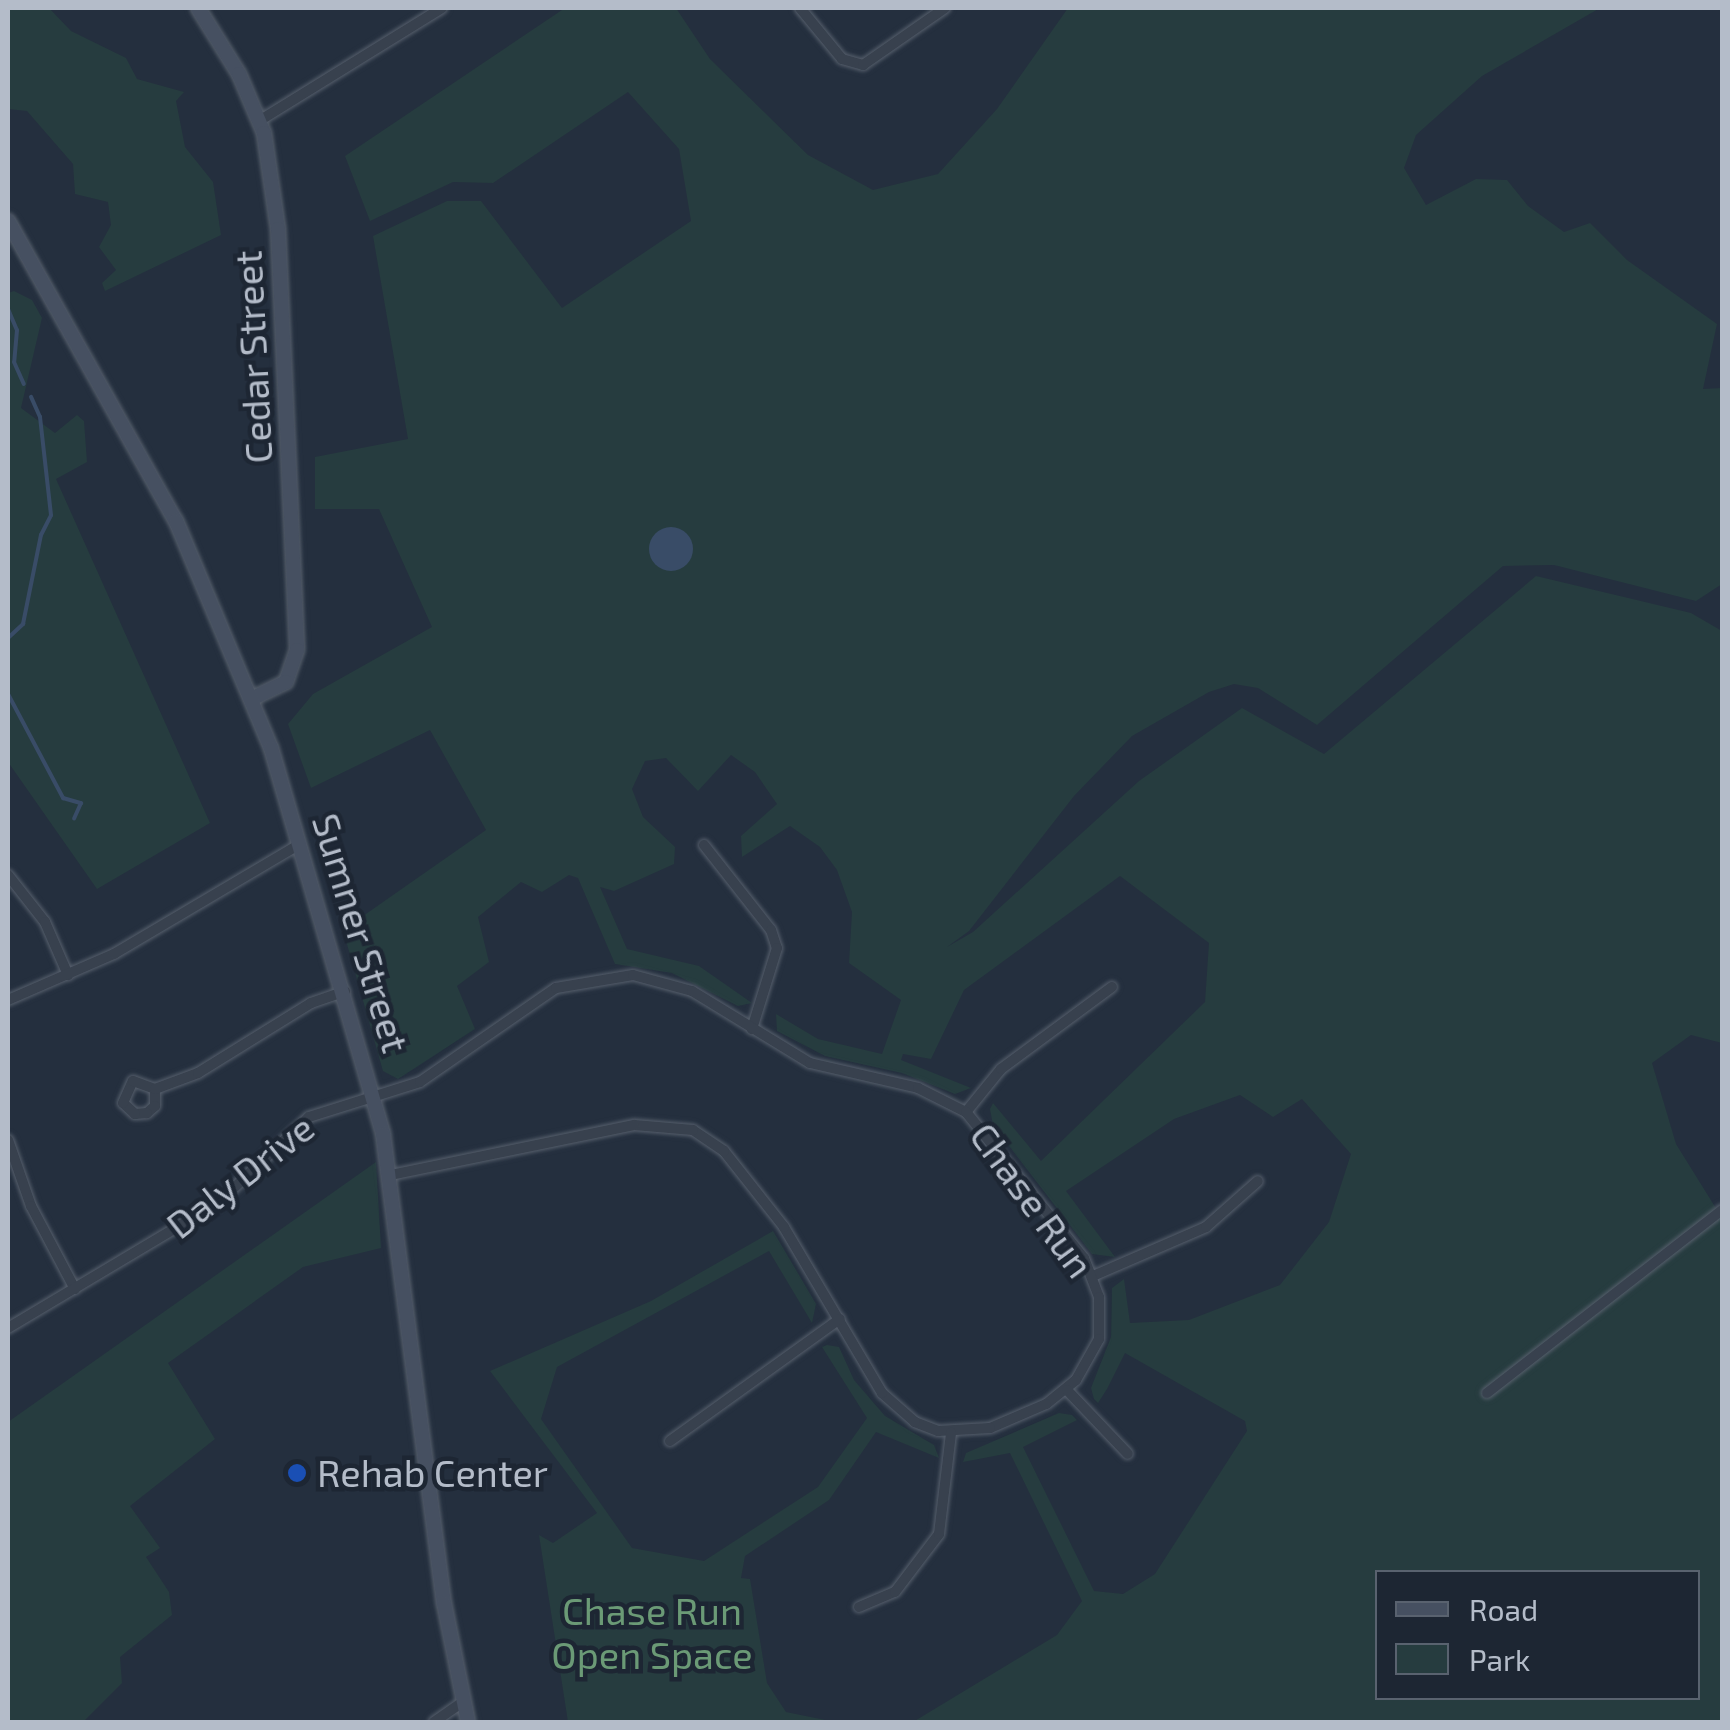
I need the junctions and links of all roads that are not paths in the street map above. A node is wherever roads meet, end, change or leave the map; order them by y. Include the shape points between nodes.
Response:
1 (198, 8) edge
2 (442, 8) edge
3 (800, 8) edge
4 (945, 8) edge
5 (259, 121) junction
6 (8, 221) edge
7 (253, 698) junction
8 (300, 844) junction
9 (704, 845) dead end
10 (8, 875) edge
11 (68, 975) junction
12 (1112, 987) dead end
13 (346, 990) junction
14 (8, 1000) edge
15 (752, 1029) junction
16 (155, 1089) dead end
17 (375, 1094) junction
18 (966, 1112) junction
19 (8, 1140) edge
20 (390, 1176) junction
21 (1258, 1181) dead end
22 (1722, 1210) edge
23 (1092, 1276) junction
24 (74, 1289) junction
25 (840, 1319) junction
26 (8, 1328) edge
27 (1067, 1390) junction
28 (1487, 1393) dead end
29 (952, 1433) junction
30 (670, 1441) dead end
31 (1128, 1454) dead end
32 (860, 1607) dead end
33 (463, 1702) junction
34 (434, 1722) edge
35 (468, 1722) edge

1 - 5 main road, Cedar Street
2 - 5 street
3 - 4 street via 842,60 863,66
5 - 7 main road, Cedar Street via 273,172 286,343 297,650 286,682
6 - 7 main road, Sumner Street via 140,450
7 - 8 main road, Sumner Street
8 - 11 street
8 - 13 main road, Sumner Street
9 - 15 street via 771,930 777,948
10 - 11 street via 41,914
11 - 14 street
12 - 18 street via 1001,1069
13 - 16 street via 311,1003 229,1059
13 - 17 main road, Sumner Street
15 - 17 street, Chase Run via 675,984 633,975 591,978 540,996 420,1082
15 - 18 street, Chase Run via 810,1063 918,1088
17 - 20 main road, Sumner Street
17 - 24 street, Daly Drive via 300,1123 218,1203
18 - 23 street, Chase Run
19 - 24 street via 31,1206
20 - 25 street via 619,1127 683,1127 715,1142 732,1161 784,1227
20 - 33 main road, Sumner Street
21 - 23 street via 1206,1228
22 - 28 street
23 - 27 street, Chase Run via 1100,1339
24 - 26 street, Daly Drive
25 - 29 street via 892,1405 915,1422
25 - 30 street
27 - 29 street, Chase Run via 1004,1423
27 - 31 street
29 - 32 street via 939,1534 895,1592
33 - 34 street
33 - 35 main road, Sumner Street

